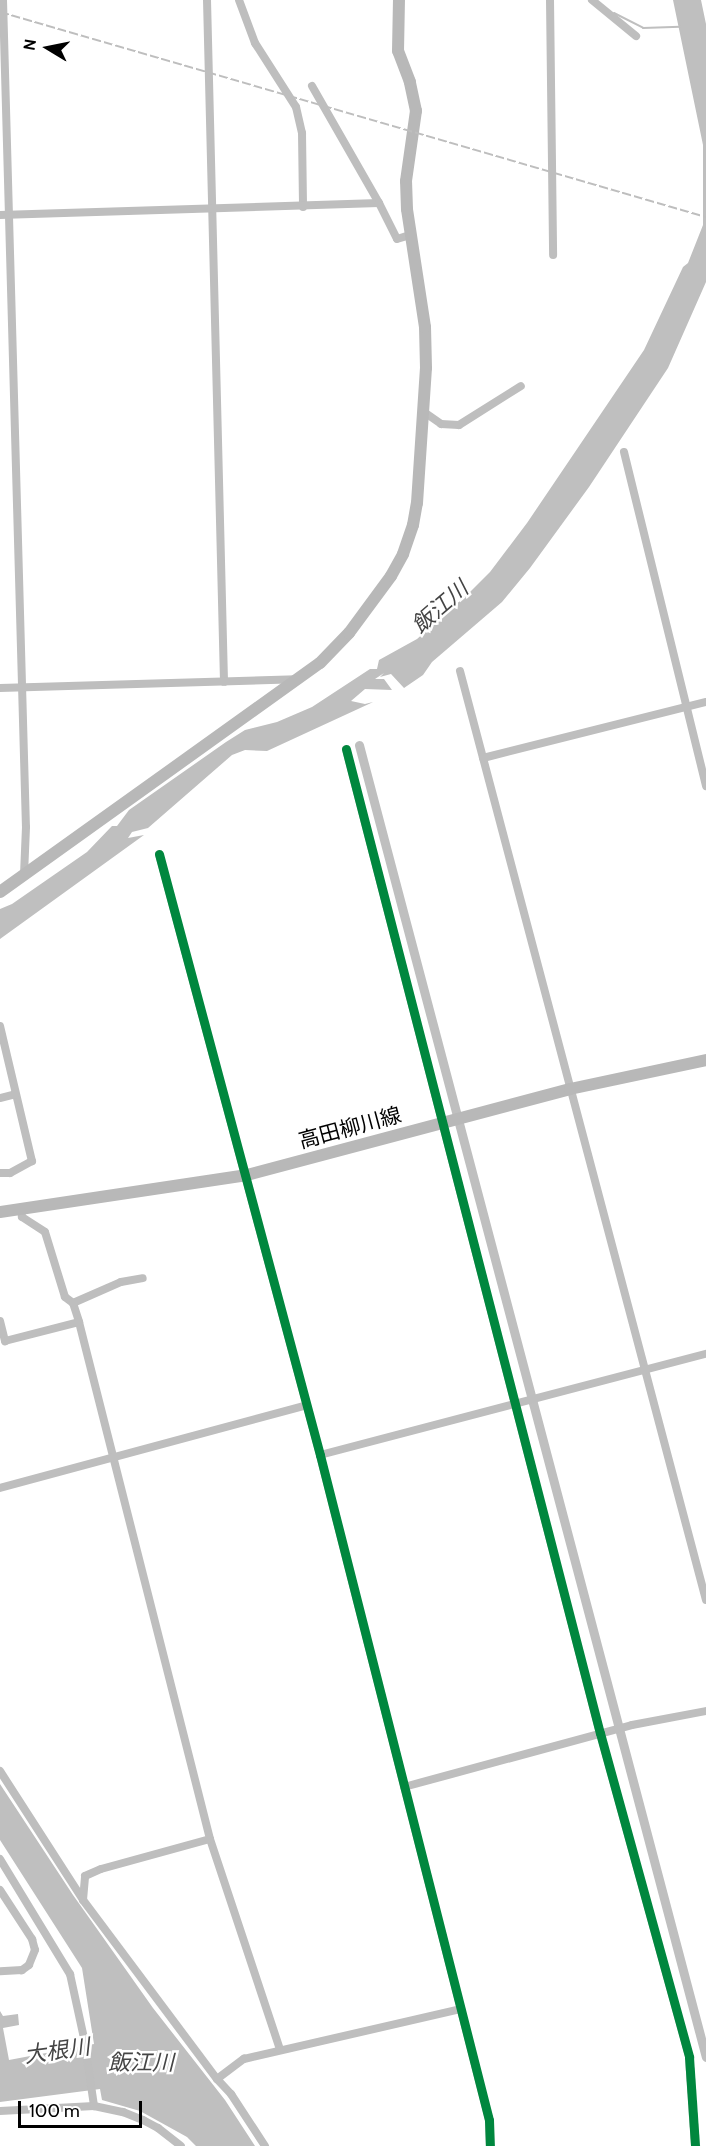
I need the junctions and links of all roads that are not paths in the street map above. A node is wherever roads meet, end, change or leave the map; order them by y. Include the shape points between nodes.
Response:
1 (3, 0) edge
2 (207, 0) edge
3 (239, 0) edge
4 (399, 0) edge
5 (550, 0) edge
6 (592, 0) edge
7 (636, 36) dead end
8 (312, 86) dead end
9 (379, 203) junction
10 (303, 207) junction
11 (214, 209) junction
12 (10, 214) junction
13 (0, 215) edge
14 (410, 235) junction
15 (553, 255) dead end
16 (521, 386) dead end
17 (424, 412) junction
18 (624, 452) dead end
19 (460, 671) dead end
20 (296, 679) junction
21 (225, 682) junction
22 (22, 687) junction
23 (0, 688) edge
24 (706, 702) edge
25 (688, 706) junction
26 (346, 750) dead end
27 (483, 758) junction
28 (706, 786) edge
29 (159, 854) dead end
30 (24, 874) junction
31 (0, 892) edge
32 (0, 1026) edge
33 (706, 1060) edge
34 (570, 1089) junction
35 (16, 1094) junction
36 (0, 1098) edge
37 (445, 1123) junction
38 (0, 1173) edge
39 (247, 1175) junction
40 (21, 1208) junction
41 (0, 1212) edge
42 (143, 1278) dead end
43 (73, 1303) junction
44 (0, 1321) edge
45 (79, 1322) junction
46 (2, 1342) edge
47 (706, 1354) edge
48 (647, 1368) junction
49 (518, 1402) junction
50 (307, 1405) junction
51 (320, 1455) junction
52 (111, 1457) junction
53 (0, 1488) edge
54 (706, 1599) edge
55 (706, 1711) edge
56 (604, 1732) junction
57 (0, 1771) edge
58 (404, 1787) junction
59 (210, 1839) junction
60 (0, 1859) edge
61 (0, 1890) edge
62 (83, 1900) junction
63 (0, 1971) edge
64 (461, 2009) junction
65 (280, 2050) junction
66 (217, 2079) junction
67 (93, 2102) junction
68 (0, 2111) edge
69 (181, 2146) edge
70 (265, 2146) edge
71 (490, 2146) edge
72 (695, 2146) edge

1 - 12 street
2 - 11 street
3 - 10 street via 255,43 296,107 302,133
4 - 14 street via 398,51 416,111 406,181
5 - 15 street
6 - 7 street
8 - 9 street
9 - 10 street
9 - 14 street via 397,239
10 - 11 street
11 - 12 street
11 - 21 street
12 - 13 street
12 - 22 street
14 - 17 street via 424,327
16 - 17 street via 459,425 441,424
17 - 20 street via 417,503 403,554 349,633 320,663
18 - 25 street
19 - 27 street
20 - 21 street
20 - 30 street
21 - 22 street
22 - 23 street
22 - 30 street
24 - 25 street
25 - 27 street
25 - 28 street
26 - 37 street
27 - 34 street
29 - 39 street
30 - 31 street
32 - 35 street
33 - 34 street, 高田柳川線
34 - 37 street, 高田柳川線
34 - 48 street
35 - 36 street
35 - 38 street via 32,1161 10,1173
37 - 39 street, 高田柳川線
37 - 49 street
39 - 40 street, 高田柳川線
39 - 50 street
40 - 41 street, 高田柳川線
40 - 43 street via 22,1217 45,1232 65,1298
42 - 43 street via 103,1288
43 - 45 street
44 - 46 street
45 - 46 street
45 - 52 street
47 - 48 street
48 - 49 street
48 - 54 street
49 - 51 street
49 - 56 street
50 - 51 street
50 - 52 street
51 - 58 street
52 - 53 street
52 - 59 street
55 - 56 street
56 - 58 street
56 - 72 street via 689,2057
57 - 62 street
58 - 64 street
59 - 62 street via 85,1876
59 - 65 street
60 - 67 street via 70,1974
61 - 63 street via 35,1950 29,1965 21,1970
62 - 66 street
64 - 65 street
64 - 71 street via 489,2120
65 - 66 street via 244,2059
66 - 70 street
67 - 68 street
67 - 69 street via 143,2120

